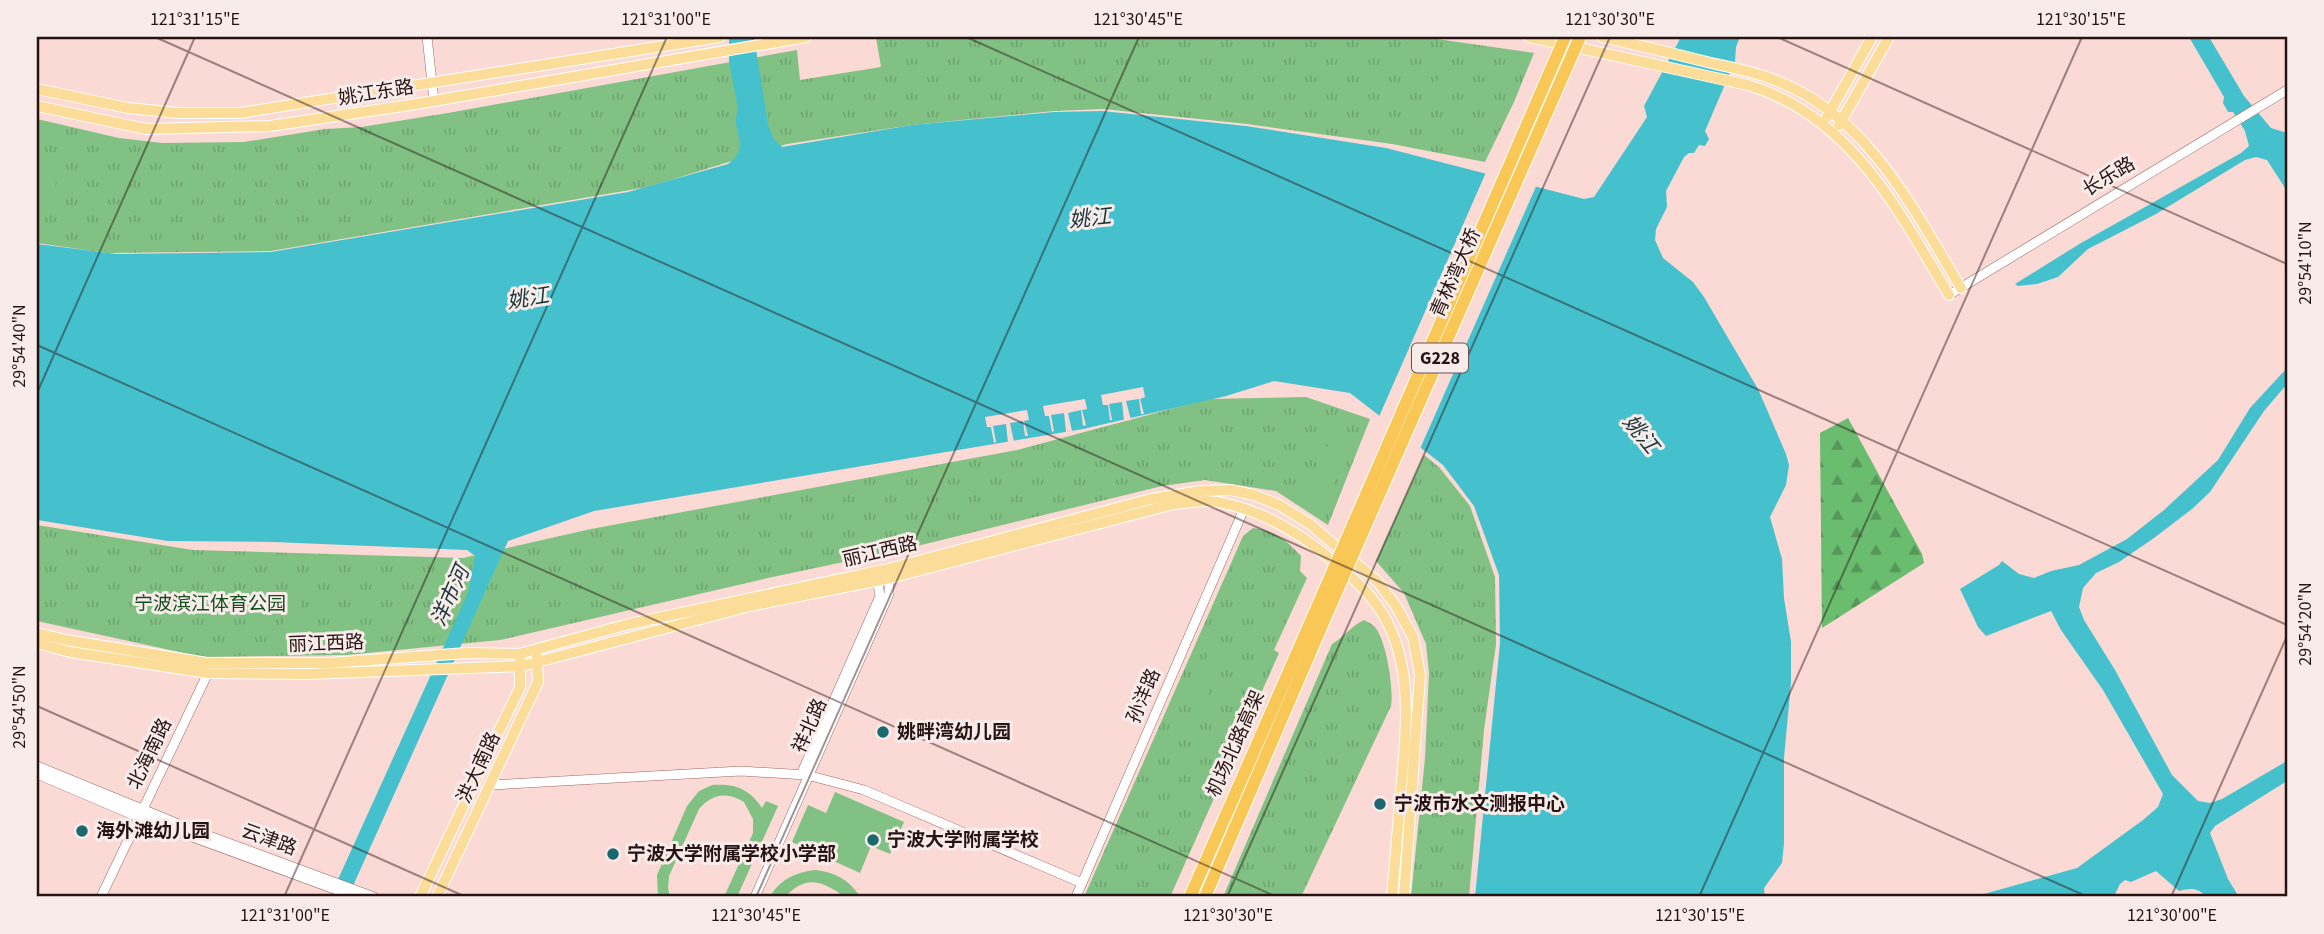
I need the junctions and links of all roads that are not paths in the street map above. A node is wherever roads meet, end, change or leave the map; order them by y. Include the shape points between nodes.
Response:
1 (427, 37) edge
2 (718, 37) edge
3 (806, 37) edge
4 (1529, 37) edge
5 (1565, 37) edge
6 (1580, 37) edge
7 (1600, 37) edge
8 (1872, 37) edge
9 (1889, 37) edge
10 (1547, 39) edge
11 (1591, 50) junction
12 (432, 82) junction
13 (37, 89) edge
14 (2287, 90) edge
15 (434, 101) junction
16 (37, 106) edge
17 (1829, 112) junction
18 (1841, 121) junction
19 (1822, 124) junction
20 (1834, 134) junction
21 (1961, 288) junction
22 (1949, 295) joint
23 (1244, 509) junction
24 (889, 574) junction
25 (877, 576) junction
26 (1323, 607) junction
27 (37, 633) edge
28 (37, 643) edge
29 (519, 654) junction
30 (536, 656) junction
31 (419, 662) junction
32 (522, 666) junction
33 (208, 668) junction
34 (37, 766) edge
35 (37, 774) edge
36 (804, 775) junction
37 (491, 785) junction
38 (140, 813) junction
39 (1083, 883) junction
40 (359, 895) edge
41 (101, 897) edge
42 (374, 897) edge
43 (420, 897) edge
44 (437, 897) edge
45 (749, 897) edge
46 (755, 897) edge
47 (1076, 897) edge
48 (1189, 897) edge
49 (1205, 897) edge
50 (1392, 897) edge
51 (1404, 897) edge

1 - 12 street
2 - 12 main road, 姚江东路
3 - 15 main road, 姚江东路
4 - 10 main road
5 - 26 highway, 青林湾大桥 / G228, bridge
6 - 26 highway, 青林湾大桥 / G228, bridge
7 - 11 main road
7 - 17 main road via 1778,81
8 - 17 main road
9 - 18 main road
10 - 11 main road
11 - 19 main road via 1748,85 1779,96
12 - 13 main road, 姚江东路 via 240,113 128,108
12 - 15 street
14 - 21 street, 长乐路
15 - 16 main road, 姚江东路 via 270,126 179,130 121,125
17 - 18 main road
17 - 19 main road
18 - 20 main road
18 - 21 main road via 1898,185
19 - 20 main road
20 - 22 main road via 1889,195
21 - 22 street, 长乐路
23 - 24 main road, 丽江西路 via 1207,501 1174,504
23 - 39 street, 孙洋路
23 - 50 main road, 丽江西路 via 1279,523 1329,558 1376,604 1391,629 1407,711
24 - 25 main road, 丽江西路
24 - 36 street, 祥北路 via 889,594
24 - 51 main road, 丽江西路 via 1151,499 1200,491 1254,495 1310,524 1378,582 1413,637 1420,676
25 - 30 main road, 丽江西路
25 - 36 street, 祥北路 via 880,596
26 - 48 highway, 机场北路高架 / G228
26 - 49 highway, 机场北路高架 / G228
27 - 33 main road, 丽江西路
28 - 33 main road, 丽江西路 via 70,652
29 - 30 main road, 丽江西路
29 - 31 main road, 丽江西路 via 467,653
29 - 32 main road, 洪大南路
30 - 32 main road, 丽江西路
30 - 37 main road, 洪大南路 via 538,682
31 - 32 main road, 丽江西路
31 - 33 main road, 丽江西路
32 - 43 main road, 洪大南路 via 520,687
33 - 38 street, 北海南路
34 - 38 street, 云津路
35 - 38 street, 云津路
36 - 37 street via 741,771
36 - 39 street via 864,790
36 - 45 street, 祥北路
36 - 46 street, 祥北路
37 - 44 main road, 洪大南路
38 - 40 street, 云津路
38 - 41 street, 北海南路
39 - 47 street, 孙洋路
40 - 42 street, 云津路

